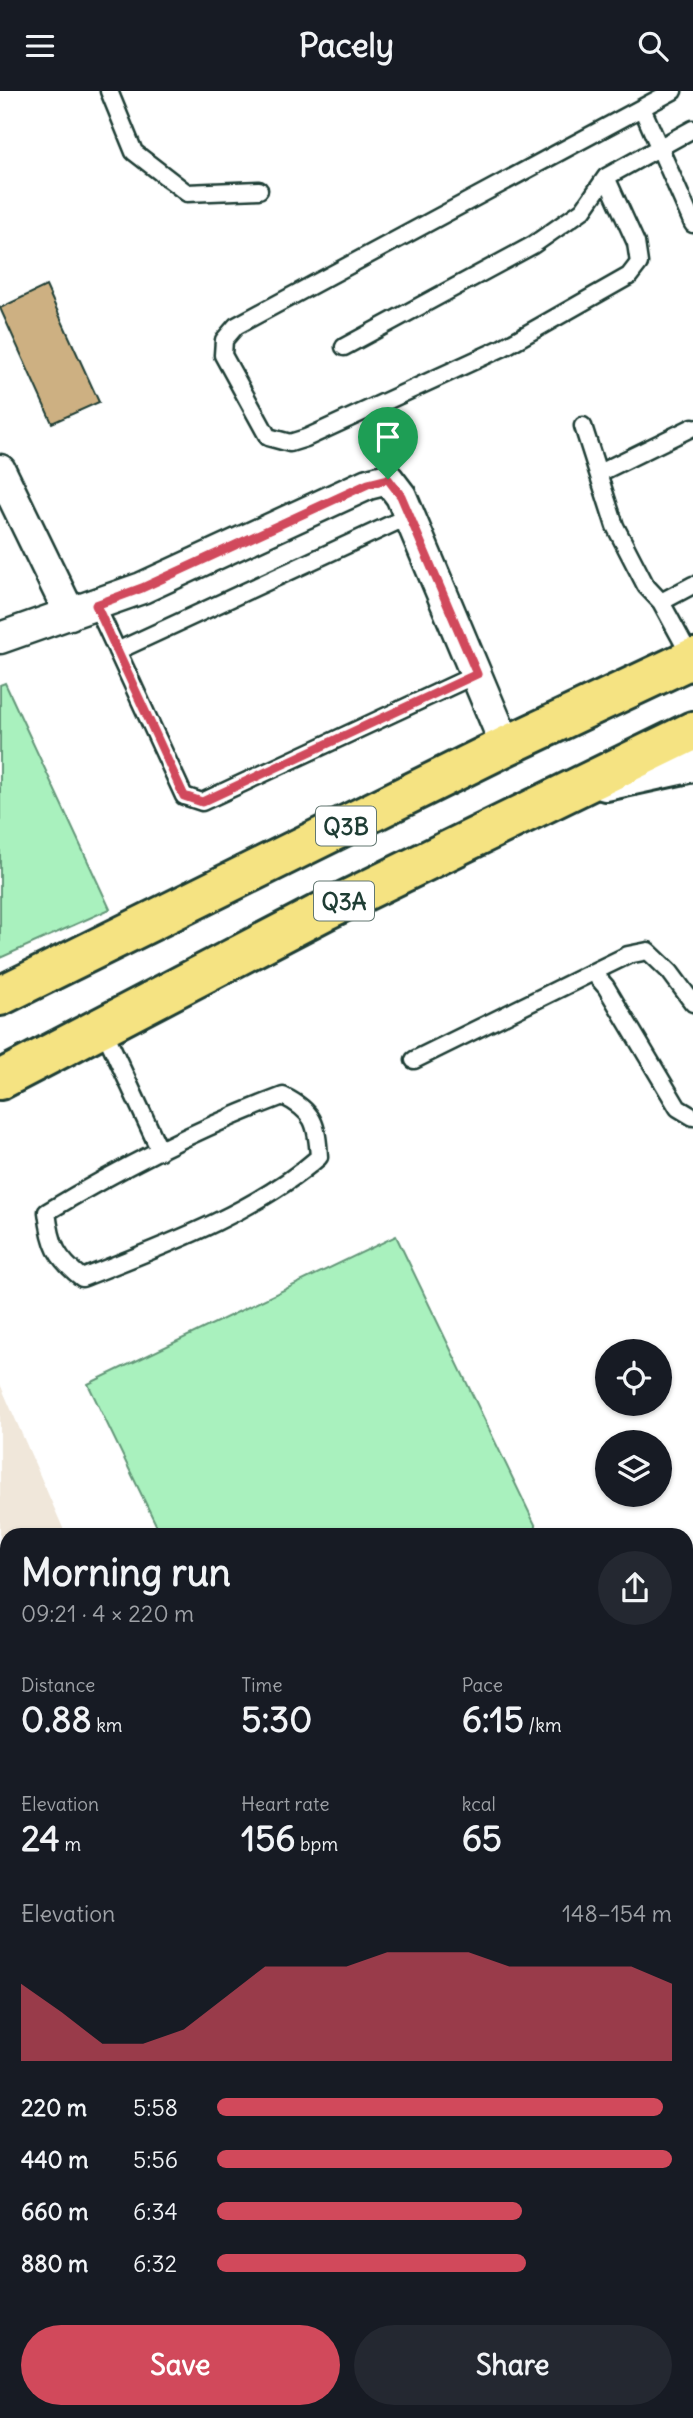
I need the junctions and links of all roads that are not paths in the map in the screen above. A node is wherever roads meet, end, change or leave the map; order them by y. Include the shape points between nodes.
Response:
1 (108, 91) edge
2 (673, 91) edge
3 (642, 108) junction
4 (693, 129) edge
5 (660, 145) junction
6 (606, 177) junction
7 (259, 190) dead end
8 (693, 225) edge
9 (344, 347) dead end
10 (583, 426) dead end
11 (693, 427) edge
12 (0, 470) edge
13 (599, 473) junction
14 (409, 516) junction
15 (693, 585) edge
16 (661, 602) junction
17 (83, 609) junction
18 (0, 638) edge
19 (117, 651) junction
20 (692, 658) edge
21 (477, 674) junction
22 (693, 731) edge
23 (506, 746) junction
24 (693, 762) edge
25 (578, 787) junction
26 (593, 972) junction
27 (0, 996) edge
28 (693, 1003) edge
29 (102, 1026) junction
30 (414, 1060) dead end
31 (0, 1080) edge
32 (693, 1117) edge
33 (160, 1151) junction

1 - 7 lane via 134,152 187,193
2 - 3 lane
3 - 5 lane
3 - 6 lane via 236,326 224,340 223,355 268,437 290,443 306,438 502,348 628,276 639,263 636,243
4 - 5 lane
5 - 6 lane
5 - 8 lane
6 - 9 lane via 583,210 533,245
10 - 13 lane
11 - 13 lane
12 - 17 street
13 - 16 lane via 615,526 646,586
14 - 17 street via 388,479 368,484 155,583
14 - 19 lane
14 - 21 street
15 - 16 lane
16 - 20 lane
17 - 18 street
17 - 19 lane
19 - 21 lane via 184,796 202,802
20 - 23 main road, Q3B
21 - 23 street
22 - 25 main road, Q3A
23 - 27 main road, Q3B
24 - 25 street
25 - 29 main road, Q3A
26 - 28 lane via 628,954 648,951
26 - 30 lane
26 - 32 lane via 678,1108
29 - 31 main road, Q3A
29 - 33 lane
33 - 33 lane via 283,1096 303,1105 317,1128 319,1157 290,1182 145,1253 82,1278 61,1261 47,1212 104,1177

